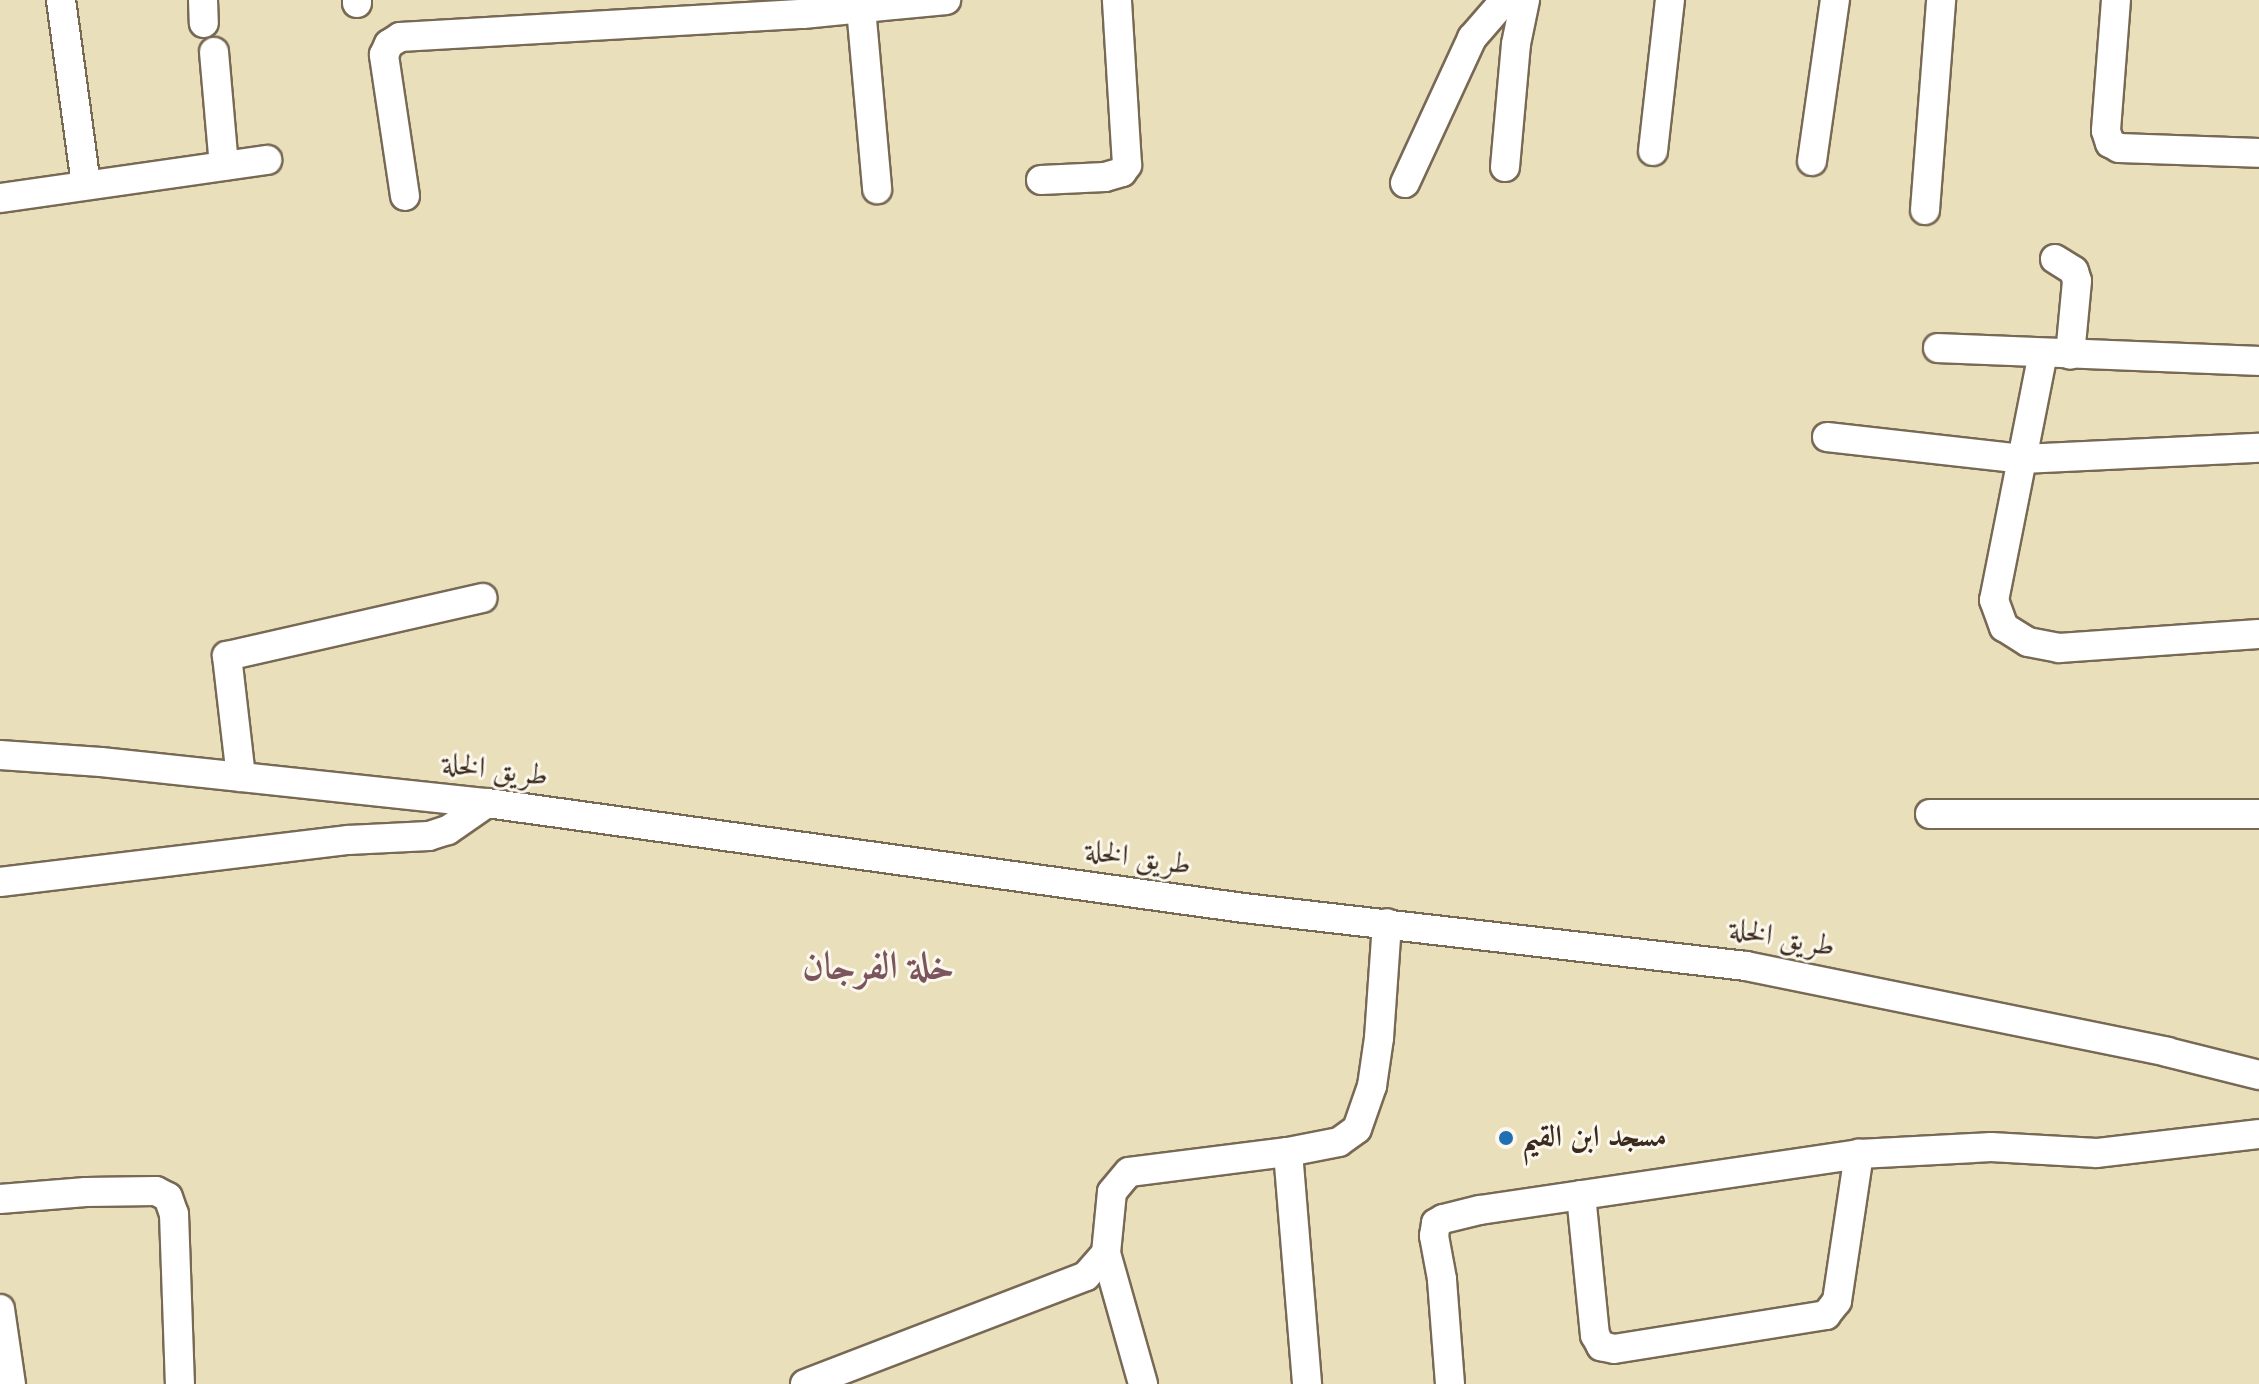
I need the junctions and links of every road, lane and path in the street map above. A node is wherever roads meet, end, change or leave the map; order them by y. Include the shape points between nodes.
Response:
1 (61, 0) edge
2 (946, 0) edge
3 (1117, 0) edge
4 (1505, 0) edge
5 (1525, 0) edge
6 (1670, 0) edge
7 (1835, 0) edge
8 (1941, 0) edge
9 (2116, 0) edge
10 (861, 8) junction
11 (214, 52) dead end
12 (1653, 151) dead end
13 (2259, 153) edge
14 (267, 160) dead end
15 (1812, 161) dead end
16 (224, 166) junction
17 (1505, 167) dead end
18 (1041, 180) dead end
19 (1405, 183) dead end
20 (86, 185) junction
21 (877, 189) dead end
22 (405, 196) dead end
23 (0, 198) edge
24 (1925, 210) dead end
25 (2055, 259) dead end
26 (1938, 348) dead end
27 (2057, 354) junction
28 (2259, 361) edge
29 (1827, 437) dead end
30 (2259, 448) edge
31 (2022, 459) junction
32 (482, 598) dead end
33 (2259, 634) edge
34 (0, 755) edge
35 (241, 777) junction
36 (487, 803) junction
37 (1930, 814) dead end
38 (2259, 814) edge
39 (0, 882) edge
40 (1387, 923) junction
41 (2259, 1075) edge
42 (2259, 1134) edge
43 (1288, 1152) junction
44 (1859, 1154) junction
45 (1581, 1195) junction
46 (0, 1199) edge
47 (1106, 1253) junction
48 (0, 1309) edge
49 (11, 1384) edge
50 (180, 1384) edge
51 (805, 1384) edge
52 (1143, 1384) edge
53 (1307, 1384) edge
54 (1450, 1384) edge

1 - 20 street
2 - 10 street
3 - 18 street via 1127,165 1105,177
4 - 19 street via 1472,38
5 - 17 street
6 - 12 street
7 - 15 street
8 - 24 street
9 - 13 street via 2106,131 2110,143 2119,148
10 - 21 street
10 - 22 street via 400,37 384,55
11 - 16 street
14 - 16 street
16 - 20 street
20 - 23 street
25 - 27 street via 2074,271 2077,281
26 - 27 street
27 - 28 street
27 - 31 street
29 - 31 street
30 - 31 street
31 - 33 street via 1994,600 1999,619 2011,633 2059,648
32 - 35 street via 227,656
34 - 35 street, طريق الخلة
35 - 36 street, طريق الخلة
36 - 39 street via 448,830 429,836 348,840
36 - 40 street, طريق الخلة via 1228,906
37 - 38 street
40 - 41 street, طريق الخلة via 1746,966
40 - 43 street via 1372,1086 1357,1129 1339,1142
42 - 44 street via 2097,1153 1991,1147
43 - 47 street via 1129,1172 1112,1192
43 - 53 street
44 - 45 street
44 - 45 street via 1837,1301 1826,1315 1659,1343 1614,1349 1601,1346 1595,1335
45 - 54 street via 1480,1210 1436,1223
46 - 50 street via 156,1191 168,1197 174,1214
47 - 51 street via 1086,1276
47 - 52 street
48 - 49 street

